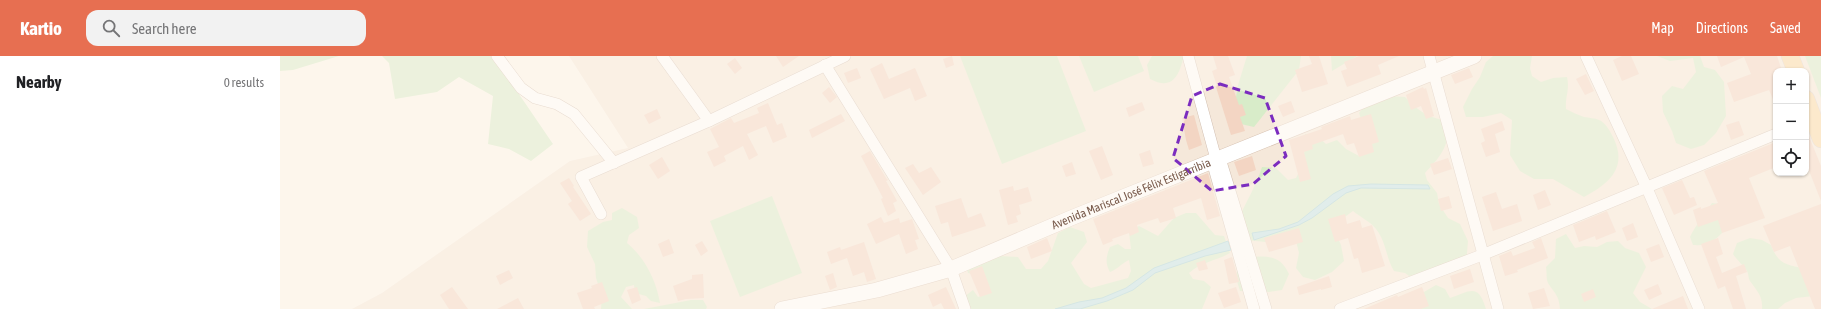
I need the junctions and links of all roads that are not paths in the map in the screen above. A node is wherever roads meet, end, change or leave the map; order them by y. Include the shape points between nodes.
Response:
1 (497, 56) edge
2 (662, 56) edge
3 (845, 56) edge
4 (1188, 56) edge
5 (1429, 56) edge
6 (1474, 56) edge
7 (1586, 56) edge
8 (1790, 56) edge
9 (825, 65) junction
10 (1795, 68) edge
11 (1434, 74) junction
12 (1808, 104) edge
13 (1813, 119) edge
14 (708, 121) junction
15 (1773, 135) edge
16 (1821, 139) edge
17 (1216, 159) junction
18 (614, 163) junction
19 (1646, 186) junction
20 (601, 214) dead end
21 (1241, 249) junction
22 (1482, 255) junction
23 (951, 269) junction
24 (782, 309) edge
25 (965, 309) edge
26 (1254, 309) edge
27 (1266, 309) edge
28 (1340, 309) edge
29 (1498, 309) edge
30 (1699, 309) edge

1 - 18 street via 521,88 535,98 557,104 574,114
2 - 14 street
3 - 9 street
4 - 17 street
5 - 11 street
6 - 11 main road, Avenida Mariscal José Félix Estigarribia
7 - 19 street
8 - 10 main road
9 - 14 street
9 - 23 street
11 - 17 main road, Avenida Mariscal José Félix Estigarribia
11 - 22 street
12 - 13 main road
13 - 16 main road
14 - 18 street
15 - 19 street
17 - 21 street via 1214,168
17 - 23 main road, Avenida Mariscal José Félix Estigarribia
18 - 20 street via 581,177
19 - 22 street
19 - 30 street
21 - 26 street
21 - 27 street
22 - 28 street
22 - 29 street
23 - 24 main road, Avenida Mariscal José Félix Estigarribia via 877,290
23 - 25 street

